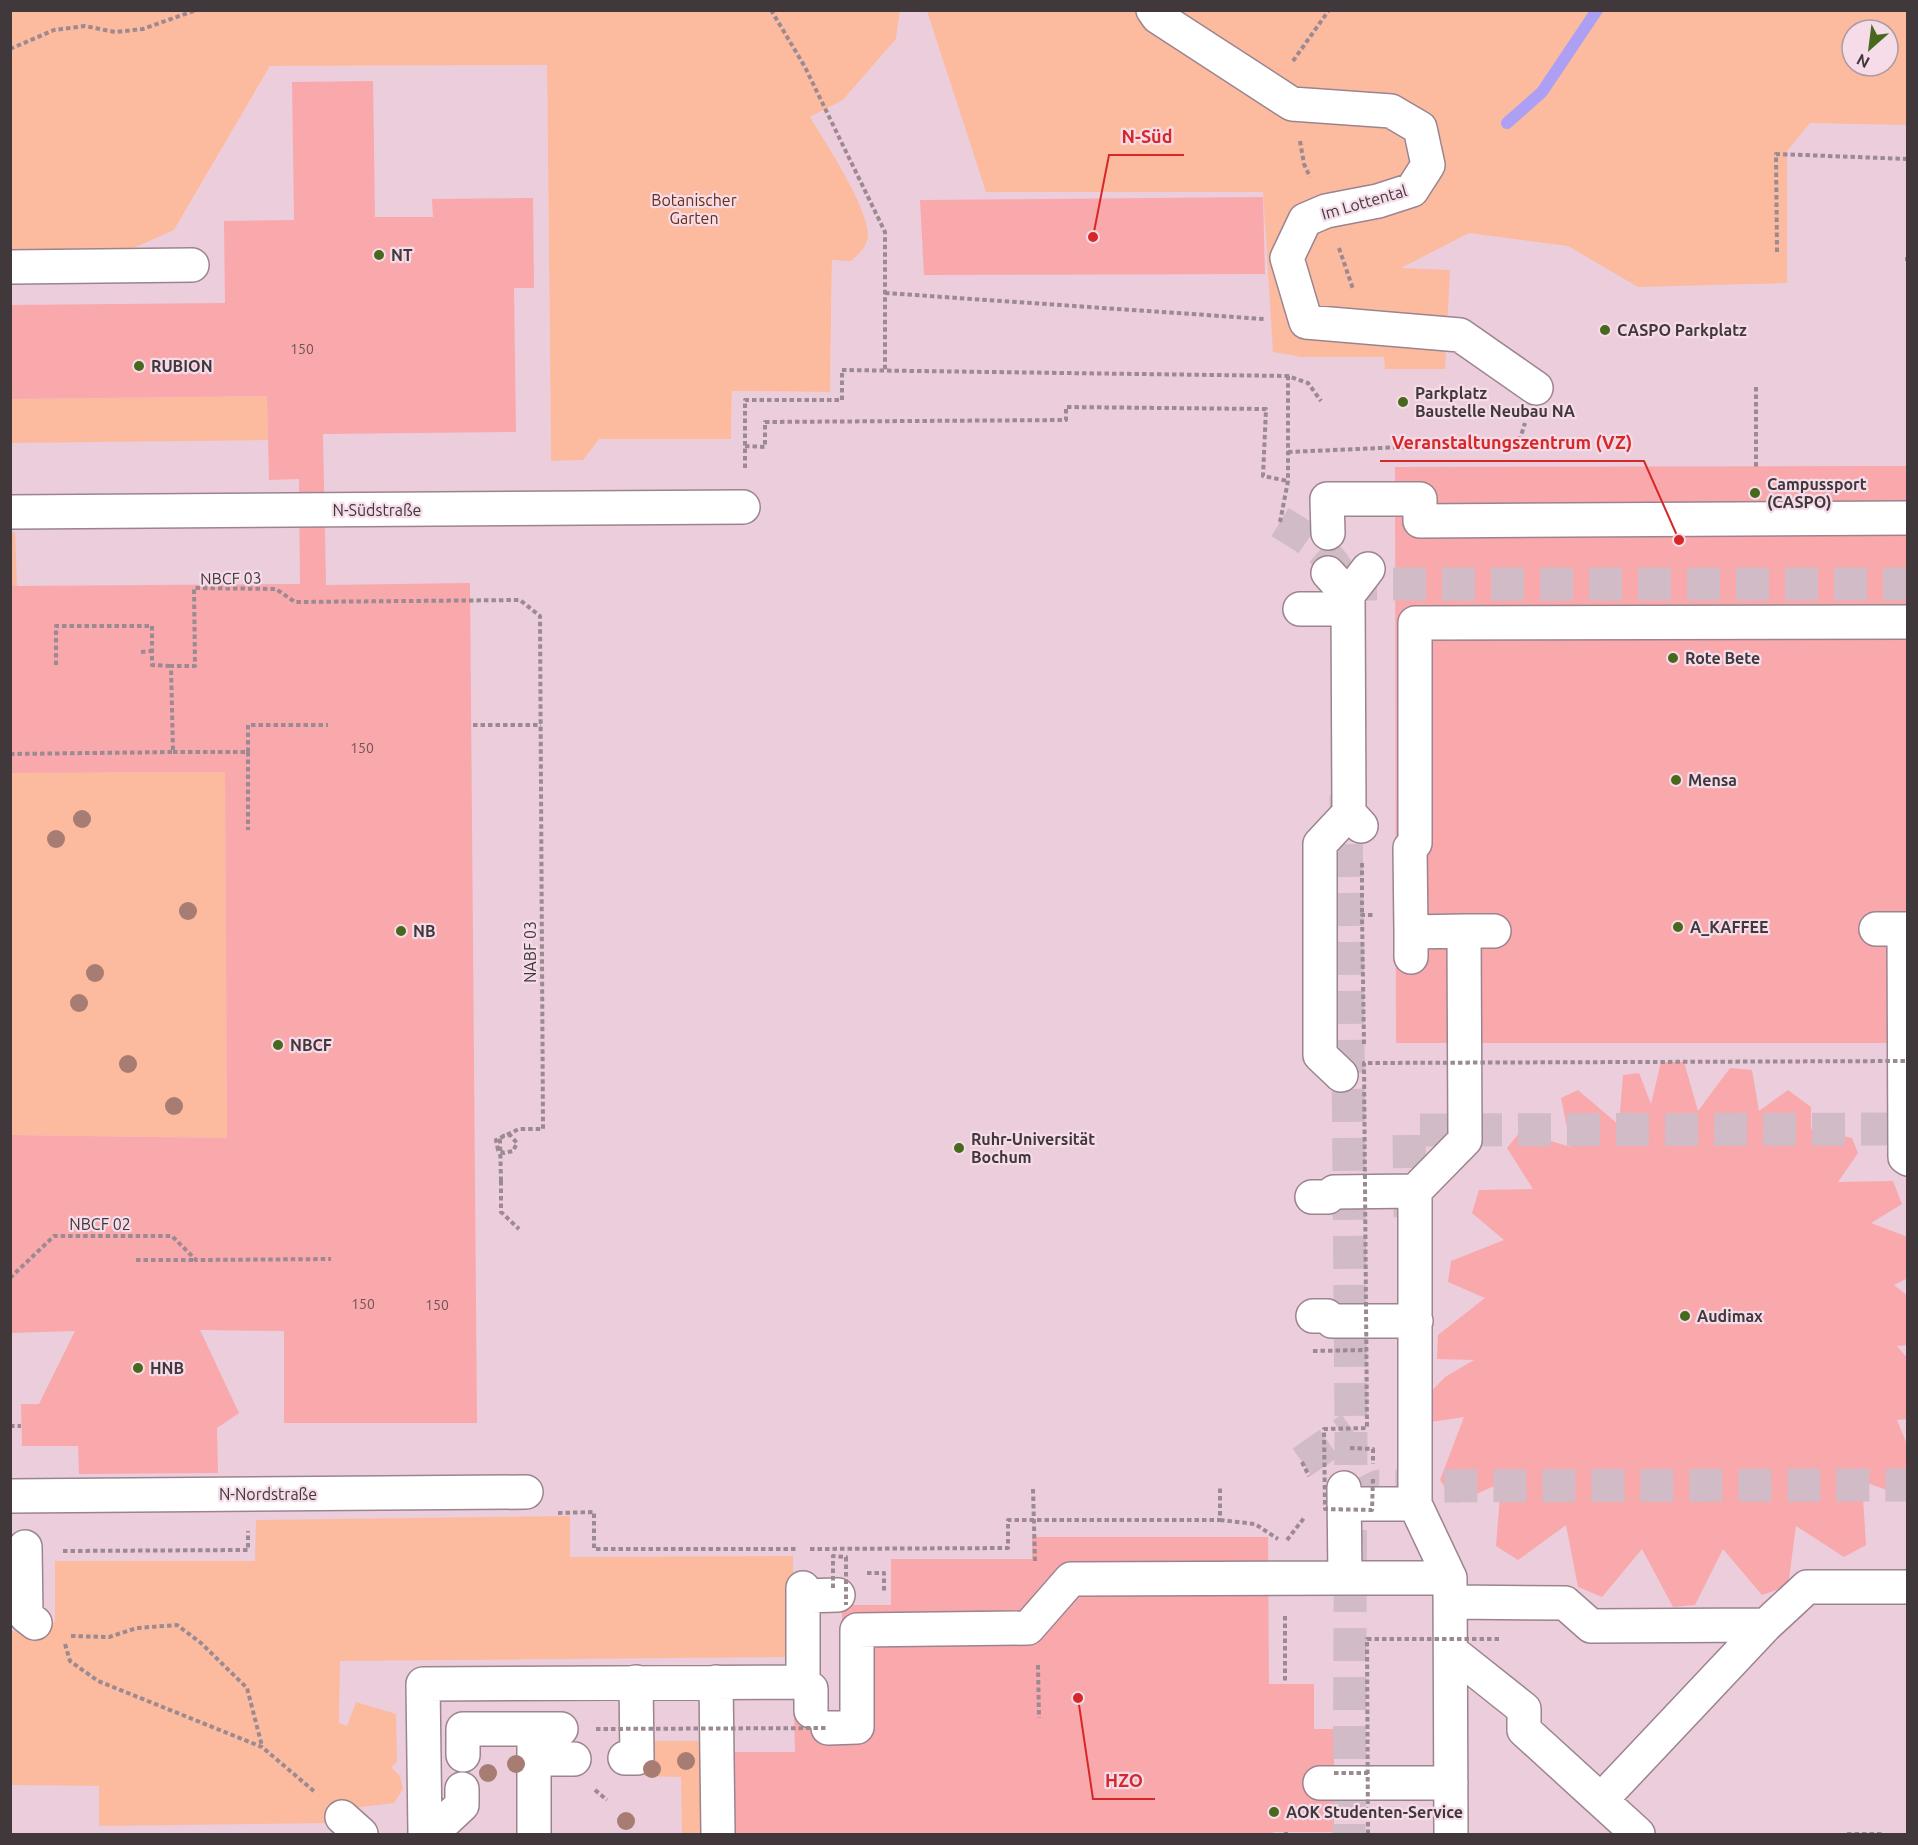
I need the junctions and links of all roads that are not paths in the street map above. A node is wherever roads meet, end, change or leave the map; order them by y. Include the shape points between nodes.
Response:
1 (1152, 10) edge
2 (192, 266) dead end
3 (10, 267) edge
4 (1536, 388) dead end
5 (743, 507) dead end
6 (10, 512) edge
7 (1908, 518) edge
8 (1328, 533) dead end
9 (1368, 569) tunnel mouth
10 (1342, 592) junction
11 (1300, 609) dead end
12 (1908, 622) edge
13 (1896, 929) edge
14 (1352, 1069) road end
15 (1908, 1159) edge
16 (1415, 1191) junction
17 (1312, 1197) dead end
18 (1313, 1317) dead end
19 (1416, 1321) junction
20 (10, 1496) edge
21 (536, 1502) road end
22 (1415, 1504) junction
23 (29, 1556) edge
24 (1345, 1578) junction
25 (1908, 1587) edge
26 (830, 1600) junction
27 (1451, 1613) junction
28 (35, 1623) dead end
29 (1766, 1625) junction
30 (1500, 1630) road end
31 (636, 1682) junction
32 (716, 1682) junction
33 (814, 1707) junction
34 (463, 1755) dead end
35 (625, 1758) dead end
36 (1327, 1778) road end
37 (1451, 1783) junction
38 (462, 1789) dead end
39 (1601, 1800) junction
40 (425, 1834) edge
41 (431, 1834) edge
42 (534, 1834) edge
43 (718, 1834) edge
44 (1451, 1834) edge
45 (1638, 1834) edge

1 - 4 street, Im Lottental via 1293,104 1391,111 1420,128 1428,165 1412,190 1305,220 1287,258 1306,322 1460,335
2 - 3 street
5 - 6 street, N-Südstraße
7 - 8 street via 1420,521 1419,499 1327,499
9 - 10 street
10 - 11 street
10 - 14 street via 1355,819 1320,844 1320,1055
12 - 16 street via 1414,622 1415,843 1410,848 1411,944 1479,931 1465,1140
13 - 15 street
16 - 17 street via 1334,1192 1328,1197
16 - 19 street
18 - 19 street via 1327,1316 1332,1321
19 - 22 street
20 - 21 street, N-Nordstraße
22 - 24 street via 1354,1490
22 - 27 street
23 - 28 street via 26,1616
24 - 26 street via 1071,1579 1028,1628
24 - 27 street
25 - 29 street via 1807,1587
26 - 33 street
26 - 33 street via 857,1727
27 - 29 street via 1565,1603 1591,1626
27 - 30 street
27 - 37 street
27 - 39 street via 1524,1709 1524,1730
29 - 39 street
31 - 32 street
31 - 35 street via 637,1758
31 - 40 street via 423,1684
32 - 33 street
32 - 43 street
34 - 42 street via 463,1729 556,1750
36 - 37 street
37 - 44 street
38 - 41 street via 462,1805
39 - 45 street

